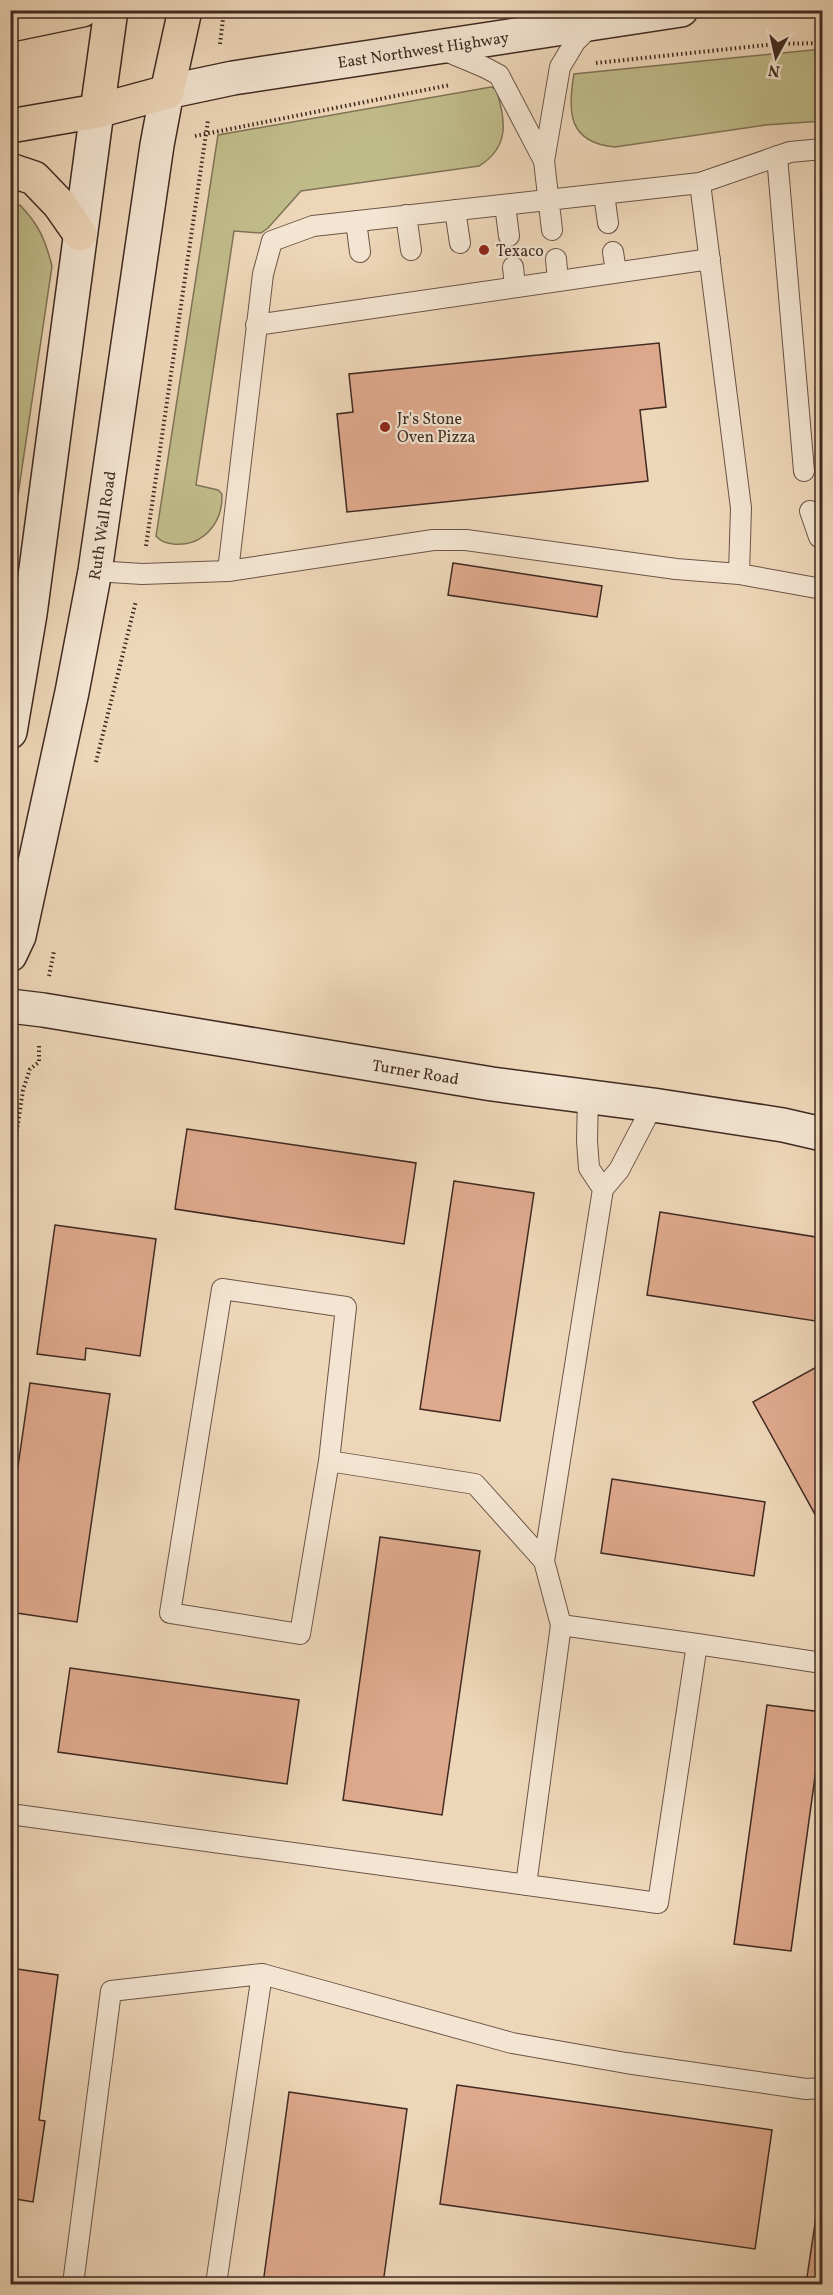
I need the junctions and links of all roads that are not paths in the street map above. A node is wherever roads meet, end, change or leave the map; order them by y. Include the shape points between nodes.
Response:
1 (82, 10) edge
2 (111, 10) edge
3 (185, 10) edge
4 (681, 10) edge
5 (594, 23) junction
6 (10, 25) edge
7 (435, 47) junction
8 (167, 92) junction
9 (97, 111) junction
10 (10, 126) edge
11 (822, 149) edge
12 (777, 156) junction
13 (544, 161) junction
14 (10, 170) edge
15 (700, 183) junction
16 (604, 194) junction
17 (548, 200) junction
18 (505, 205) junction
19 (455, 210) junction
20 (406, 215) junction
21 (356, 221) junction
22 (608, 223) dead end
23 (552, 230) dead end
24 (80, 234) junction
25 (509, 236) dead end
26 (460, 243) dead end
27 (411, 250) dead end
28 (360, 252) dead end
29 (613, 252) dead end
30 (556, 259) dead end
31 (710, 259) junction
32 (513, 267) dead end
33 (616, 272) junction
34 (558, 281) junction
35 (515, 287) junction
36 (256, 325) junction
37 (804, 471) dead end
38 (810, 512) dead end
39 (822, 539) edge
40 (95, 571) junction
41 (228, 571) junction
42 (739, 574) junction
43 (822, 589) edge
44 (10, 732) edge
45 (10, 955) edge
46 (10, 1006) edge
47 (588, 1097) junction
48 (653, 1105) junction
49 (822, 1134) edge
50 (603, 1189) junction
51 (329, 1461) junction
52 (544, 1561) junction
53 (561, 1625) junction
54 (697, 1644) junction
55 (822, 1663) edge
56 (10, 1814) edge
57 (525, 1885) junction
58 (262, 1974) junction
59 (822, 2088) edge
60 (73, 2284) edge
61 (216, 2284) edge

1 - 6 main road
2 - 9 main road
3 - 8 main road
4 - 5 main road, East Northwest Highway
5 - 7 main road, East Northwest Highway
5 - 13 lane via 575,42 560,67
7 - 8 main road, East Northwest Highway
7 - 13 lane via 499,75
8 - 9 main road
8 - 40 main road, Ruth Wall Road
9 - 10 main road
9 - 24 main road
11 - 12 lane
12 - 15 lane
12 - 37 lane
13 - 17 lane
14 - 24 main road via 34,178
15 - 16 lane
15 - 31 lane
16 - 17 lane
16 - 22 lane
17 - 18 lane
17 - 23 lane
18 - 19 lane
18 - 25 lane
19 - 20 lane
19 - 26 lane
20 - 21 lane
20 - 27 lane
21 - 28 lane
21 - 36 lane via 313,226 272,241
24 - 44 main road via 32,602
29 - 33 lane
30 - 34 lane
31 - 33 lane
31 - 42 lane via 741,508
32 - 35 lane
33 - 34 lane
34 - 35 lane
35 - 36 lane via 466,285 416,292
36 - 41 lane
38 - 39 lane
40 - 41 lane
40 - 45 main road, Ruth Wall Road via 22,924
41 - 42 lane via 449,539
42 - 43 lane
46 - 47 main road, Turner Road
47 - 48 main road, Turner Road
47 - 50 lane via 589,1168
48 - 49 main road, Turner Road
48 - 50 lane via 619,1170
50 - 52 lane
51 - 51 lane via 346,1307 222,1289 170,1613 300,1634
51 - 52 lane via 476,1484
52 - 53 lane
53 - 54 lane
53 - 57 lane
54 - 55 lane
54 - 57 lane via 658,1903
56 - 57 lane
58 - 59 lane via 512,2043 626,2063 806,2089
58 - 60 lane via 111,1991
58 - 61 lane

